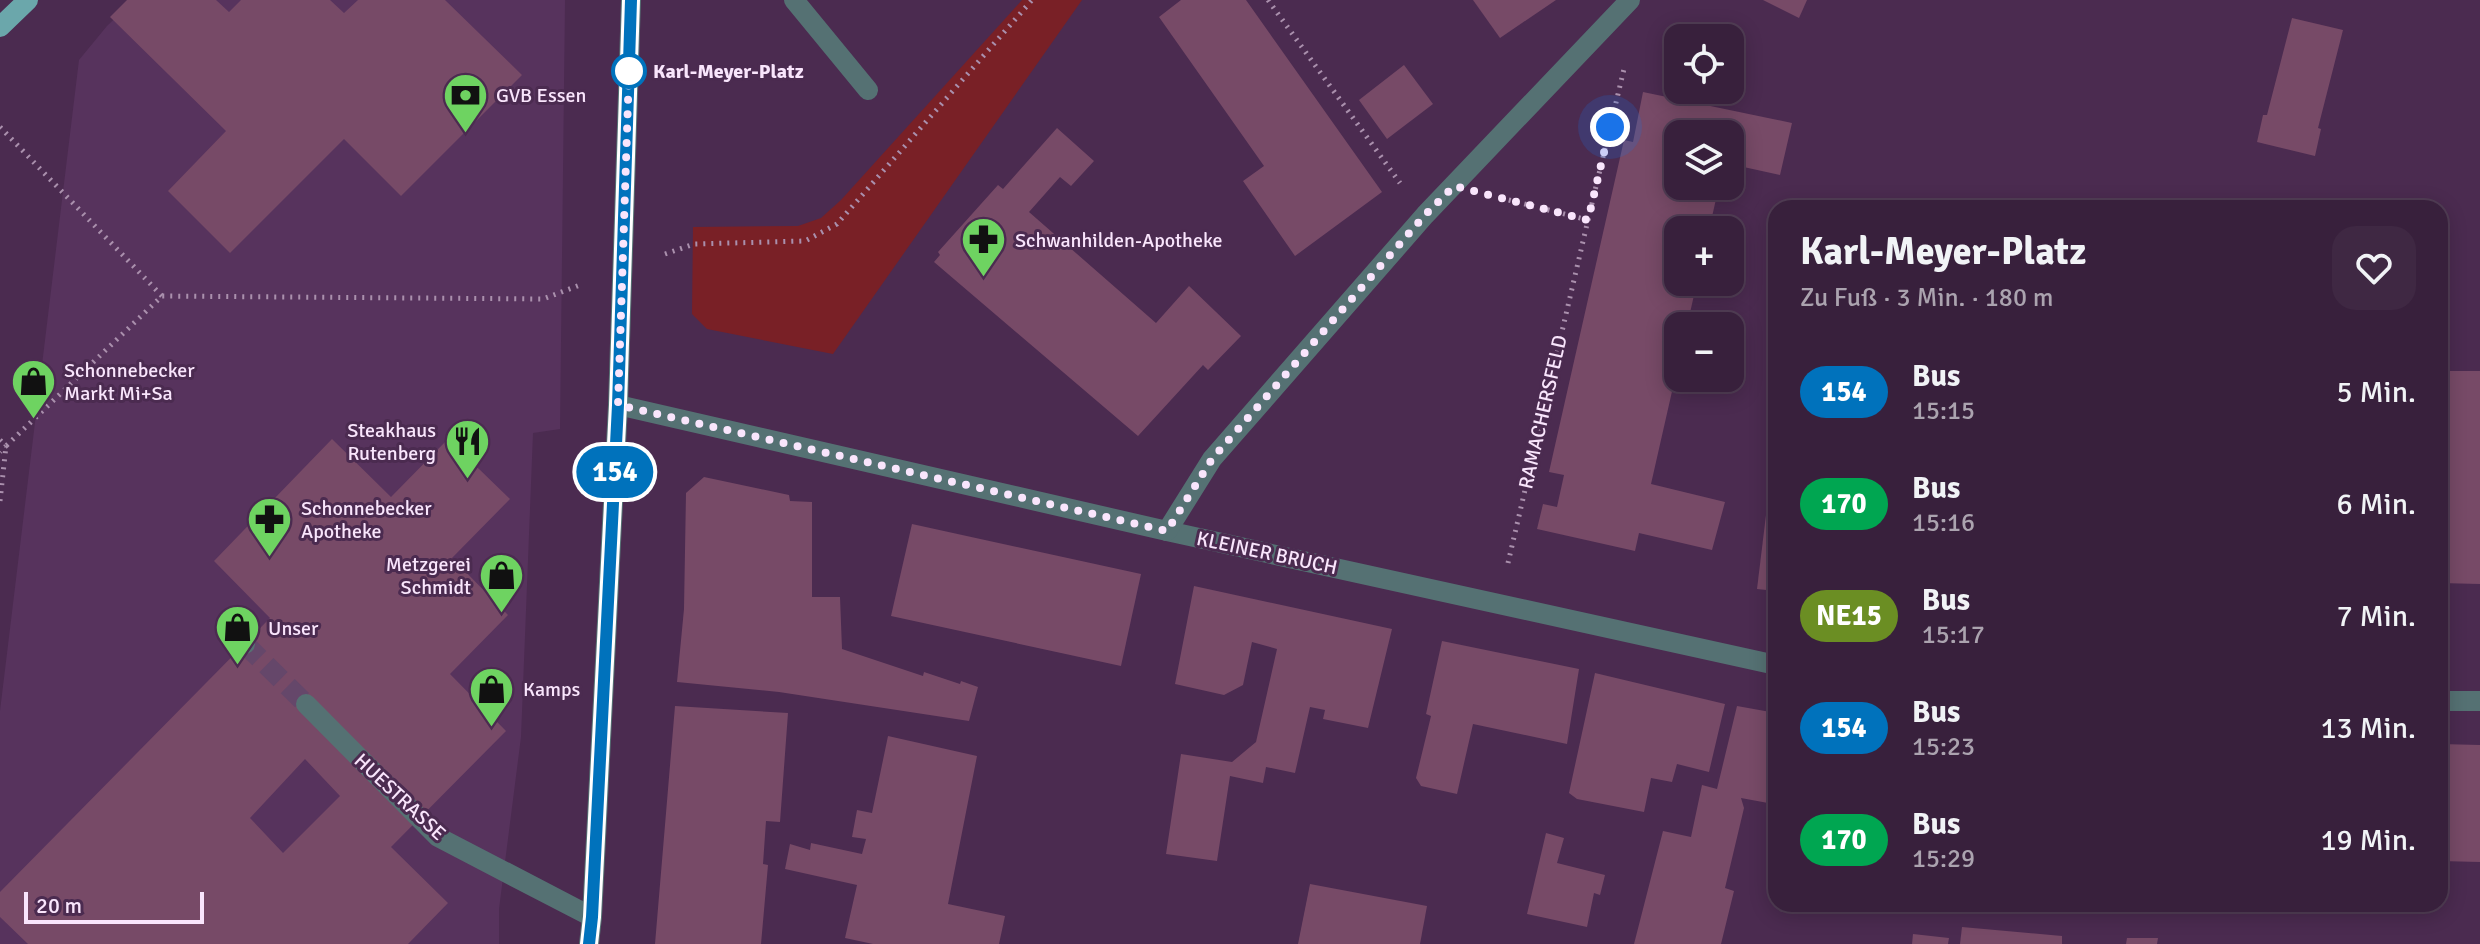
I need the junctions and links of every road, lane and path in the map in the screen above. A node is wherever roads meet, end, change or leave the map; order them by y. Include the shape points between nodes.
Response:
1 (28, 0) edge
2 (631, 0) edge
3 (794, 0) edge
4 (1032, 0) edge
5 (1268, 0) edge
6 (1630, 0) edge
7 (1614, 17) junction
8 (0, 27) edge
9 (868, 90) dead end
10 (0, 127) edge
11 (1454, 186) junction
12 (1425, 215) junction
13 (1588, 220) junction
14 (621, 269) junction
15 (162, 296) junction
16 (618, 405) junction
17 (0, 440) edge
18 (6, 446) junction
19 (0, 452) edge
20 (0, 501) edge
21 (1167, 531) junction
22 (1498, 604) junction
23 (1768, 663) edge
24 (2448, 701) edge
25 (2480, 701) edge
26 (306, 704) tunnel mouth
27 (592, 917) junction
28 (589, 944) edge

1 - 8 main road
2 - 14 street
3 - 9 street
4 - 14 path via 837,224 805,241 694,244
5 - 12 path
6 - 7 street
7 - 11 street
7 - 13 path, RAMACHERSFELD via 1625,66
10 - 15 path
11 - 12 street
11 - 13 path
12 - 21 street via 1212,459
13 - 22 path, RAMACHERSFELD
14 - 15 path via 543,299
14 - 16 street
15 - 18 path
16 - 21 street, KLEINER BRUCH
16 - 27 street
17 - 18 path
18 - 19 path
18 - 20 path
21 - 22 street, KLEINER BRUCH
22 - 23 street, KLEINER BRUCH
24 - 25 street
26 - 27 street, HUESTRASSE via 438,837
27 - 28 street

